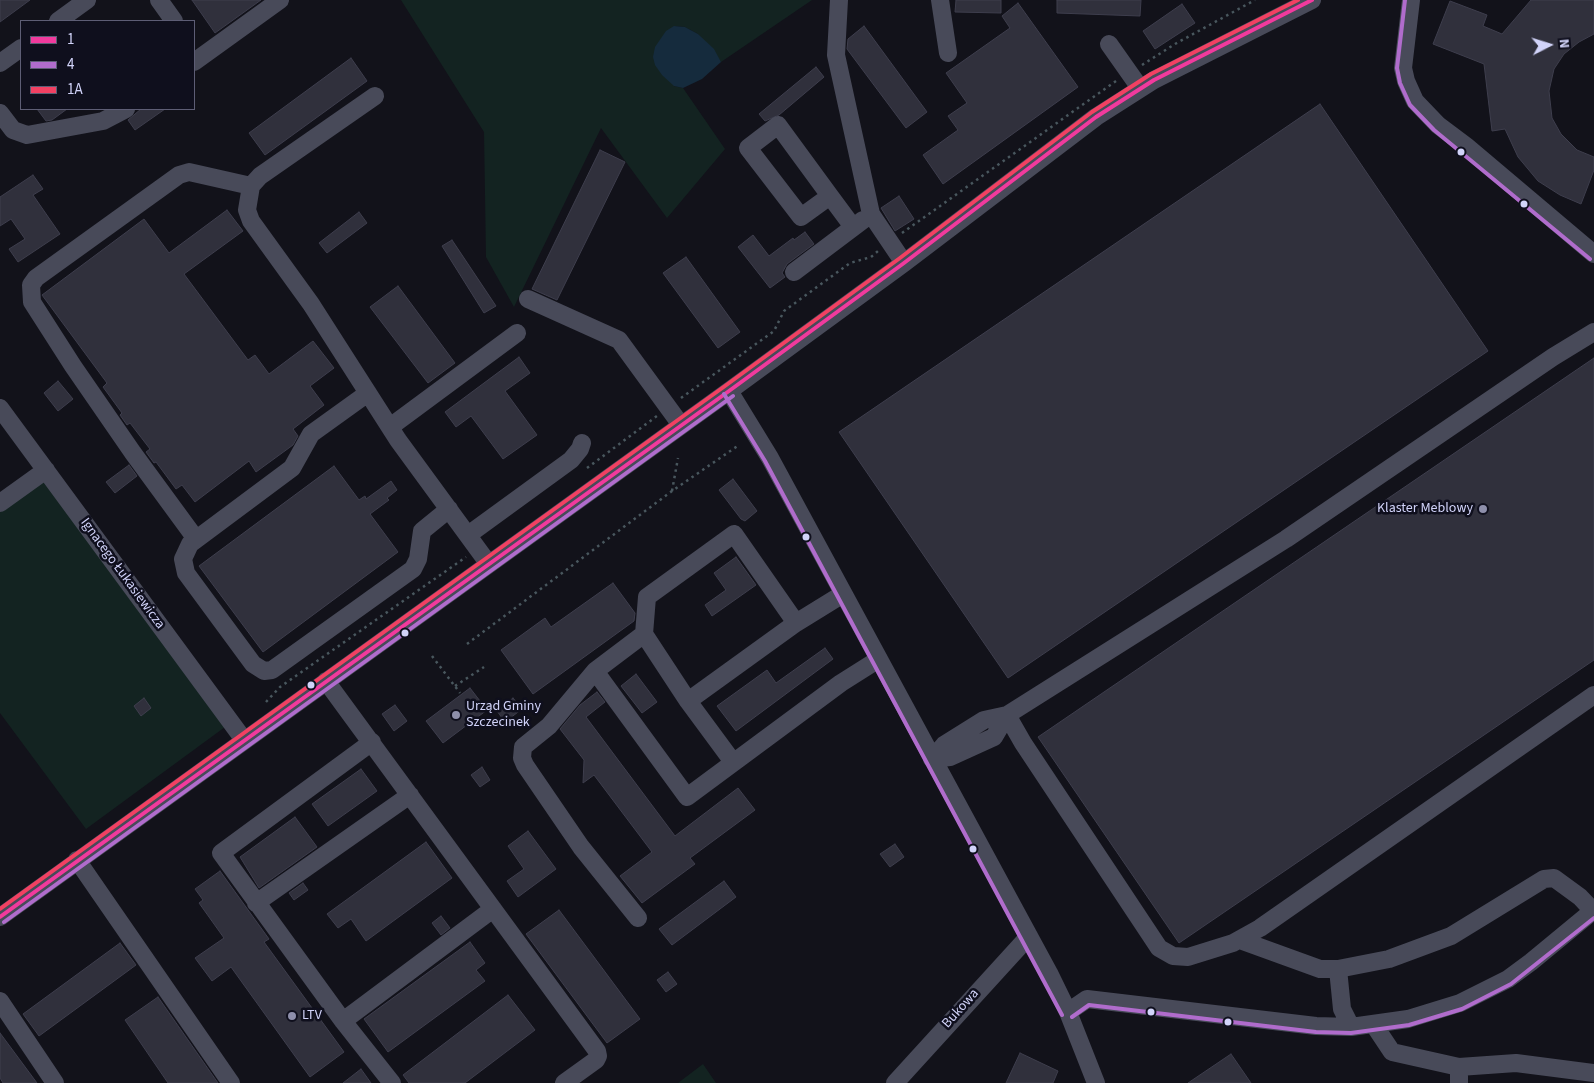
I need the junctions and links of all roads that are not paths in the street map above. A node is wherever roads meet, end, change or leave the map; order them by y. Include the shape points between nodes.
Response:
1 (87, 0) edge
2 (159, 0) edge
3 (280, 0) edge
4 (839, 0) edge
5 (940, 0) edge
6 (1312, 0) edge
7 (1411, 0) edge
8 (59, 20) edge
9 (173, 20) edge
10 (1109, 44) dead end
11 (20, 49) edge
12 (948, 53) dead end
13 (196, 57) edge
14 (0, 63) edge
15 (1140, 88) junction
16 (375, 96) dead end
17 (124, 110) edge
18 (0, 114) edge
19 (251, 186) junction
20 (830, 196) junction
21 (871, 214) junction
22 (853, 227) junction
23 (1594, 254) edge
24 (904, 263) junction
25 (794, 272) dead end
26 (528, 299) dead end
27 (1594, 332) edge
28 (517, 333) dead end
29 (729, 391) junction
30 (368, 393) junction
31 (0, 408) edge
32 (681, 425) junction
33 (390, 427) junction
34 (582, 443) dead end
35 (46, 470) junction
36 (0, 503) edge
37 (449, 509) junction
38 (196, 539) junction
39 (473, 542) junction
40 (488, 563) junction
41 (843, 594) junction
42 (796, 623) junction
43 (644, 634) junction
44 (878, 659) junction
45 (595, 671) junction
46 (326, 681) junction
47 (1594, 695) edge
48 (688, 701) junction
49 (1007, 715) junction
50 (244, 740) junction
51 (372, 742) junction
52 (932, 759) junction
53 (733, 762) junction
54 (410, 795) junction
55 (77, 860) junction
56 (256, 903) junction
57 (493, 909) junction
58 (1594, 911) edge
59 (0, 917) edge
60 (638, 918) dead end
61 (1029, 936) junction
62 (1240, 940) junction
63 (1338, 969) junction
64 (0, 1001) edge
65 (1068, 1012) junction
66 (343, 1021) junction
67 (1374, 1025) junction
68 (1352, 1027) junction
69 (1594, 1073) edge
70 (1459, 1075) edge
71 (55, 1083) edge
72 (230, 1083) edge
73 (392, 1083) edge
74 (564, 1083) edge
75 (895, 1083) edge
76 (1096, 1083) edge

1 - 8 street
2 - 9 street
3 - 13 street
4 - 21 street via 836,55
5 - 12 street
6 - 15 street
7 - 23 street via 1403,68 1415,101 1438,125
10 - 15 street
11 - 14 street
15 - 24 street via 1096,117
16 - 19 street via 260,176
17 - 18 street via 103,121 27,135 13,130
19 - 30 street via 247,210 251,221 311,304
19 - 38 street via 189,172 179,175 36,278 32,286 32,302 73,366
20 - 20 street via 801,217 748,148 778,125
20 - 22 street
21 - 22 street
21 - 24 street
22 - 25 street
24 - 29 street
26 - 32 street via 618,340
27 - 49 street via 1286,539
28 - 33 street
29 - 32 street
29 - 41 street via 770,458
30 - 33 street
30 - 38 street via 311,434 292,468
31 - 35 street, Ignacego Łukasiewicza
32 - 40 street
33 - 37 street
34 - 39 street via 571,460
35 - 36 street
35 - 50 street, Ignacego Łukasiewicza
37 - 38 street via 422,531 418,559 413,569 280,666 264,671 253,664 186,573 185,550
37 - 39 street
39 - 40 street
40 - 46 street
41 - 42 street
41 - 44 street
42 - 43 street via 734,534 647,597
42 - 48 street
43 - 45 street
43 - 48 street
44 - 52 street
44 - 53 street
45 - 53 street via 686,797
45 - 60 street via 549,726 524,747 522,758 581,847
46 - 50 street
46 - 51 street
47 - 62 street
48 - 53 street
49 - 52 street via 994,736 950,757
49 - 62 street via 1159,948 1173,956 1188,957
50 - 55 street
51 - 54 street
51 - 56 street via 221,853
52 - 61 street
54 - 56 street
54 - 57 street
55 - 59 street
55 - 72 street
56 - 66 street
57 - 66 street
57 - 74 street via 597,1051 596,1060
58 - 63 street via 1554,878 1544,879 1451,936 1389,959
58 - 67 street via 1531,962 1493,987 1445,1009
61 - 65 street
61 - 75 street, Bukowa
62 - 63 street via 1320,969
63 - 68 street via 1342,1009
64 - 71 street
65 - 68 street via 1087,999 1294,1024
65 - 76 street
66 - 73 street
67 - 68 street
67 - 70 street via 1392,1052
69 - 70 street via 1516,1063

